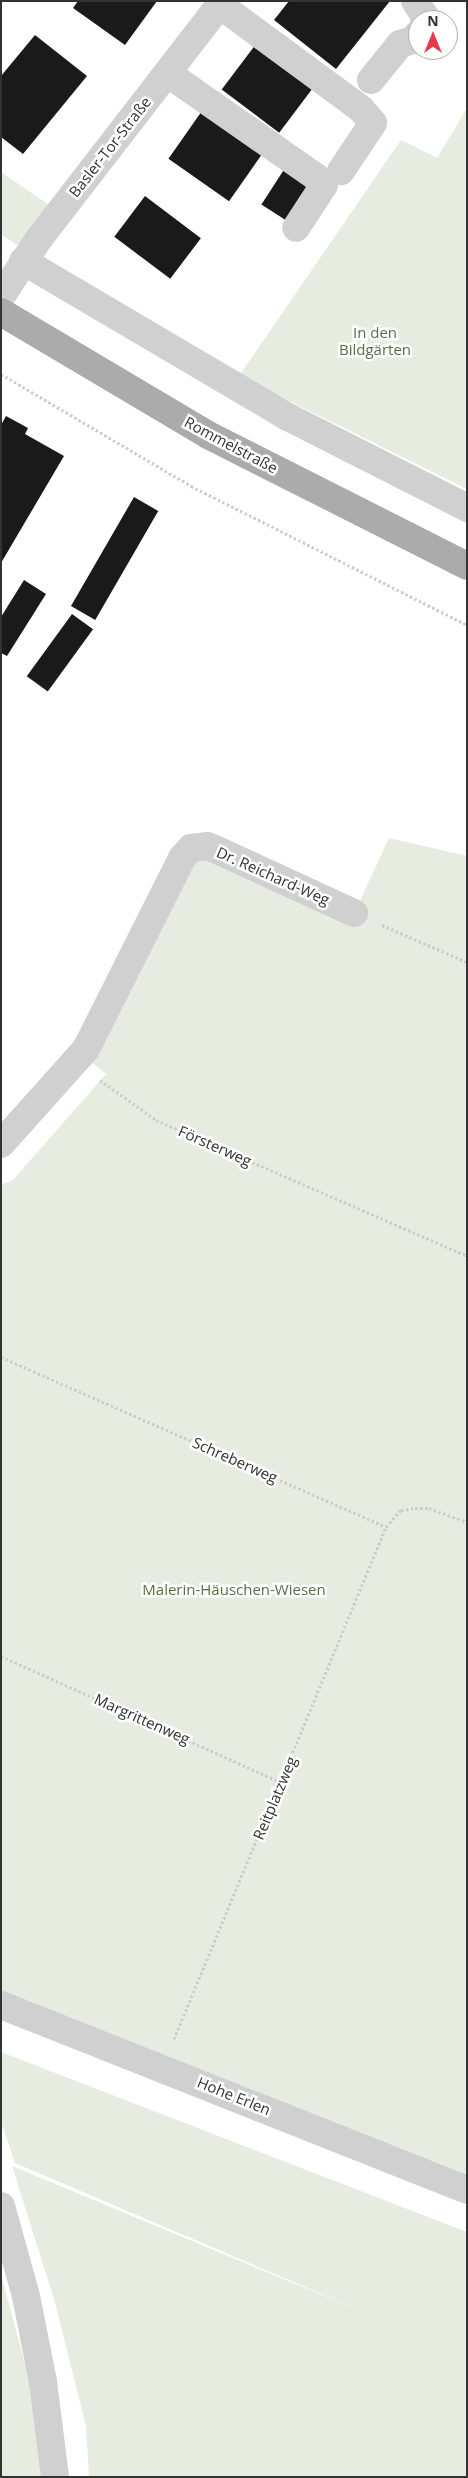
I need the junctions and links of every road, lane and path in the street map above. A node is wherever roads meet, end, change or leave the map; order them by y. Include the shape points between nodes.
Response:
1 (222, 3) edge
2 (408, 42) edge
3 (167, 73) junction
4 (372, 80) dead end
5 (341, 171) dead end
6 (296, 228) dead end
7 (23, 261) junction
8 (1, 297) edge
9 (1, 312) edge
10 (1, 374) edge
11 (467, 508) edge
12 (467, 566) edge
13 (467, 625) edge
14 (354, 913) joint
15 (467, 962) edge
16 (75, 1061) junction
17 (1, 1144) edge
18 (467, 1256) edge
19 (1, 1357) edge
20 (467, 1522) edge
21 (386, 1527) junction
22 (1, 1656) edge
23 (282, 1782) junction
24 (1, 2005) edge
25 (162, 2068) junction
26 (467, 2190) edge
27 (1, 2206) edge
28 (55, 2477) edge

1 - 3 street, Basler-Tor-Straße
1 - 5 street via 361,109 373,123
2 - 4 street via 400,44
3 - 6 street via 316,176 324,185
3 - 7 street, Basler-Tor-Straße
7 - 8 street, Basler-Tor-Straße
7 - 11 street via 288,417
9 - 12 main road, Rommelstraße via 208,435
10 - 13 path via 191,486
14 - 15 path
14 - 16 street, Dr. Reichard-Weg via 207,846 191,848 182,858 86,1049
16 - 17 street
16 - 18 path, Försterweg via 156,1120
19 - 21 path, Schreberweg
20 - 21 path via 429,1508 415,1508 401,1510
21 - 23 path, Reitplatzweg
22 - 23 path, Margrittenweg
23 - 25 path, Reitplatzweg
24 - 25 street, Hohe Erlen
25 - 26 street, Hohe Erlen
27 - 28 street via 26,2296 43,2382

